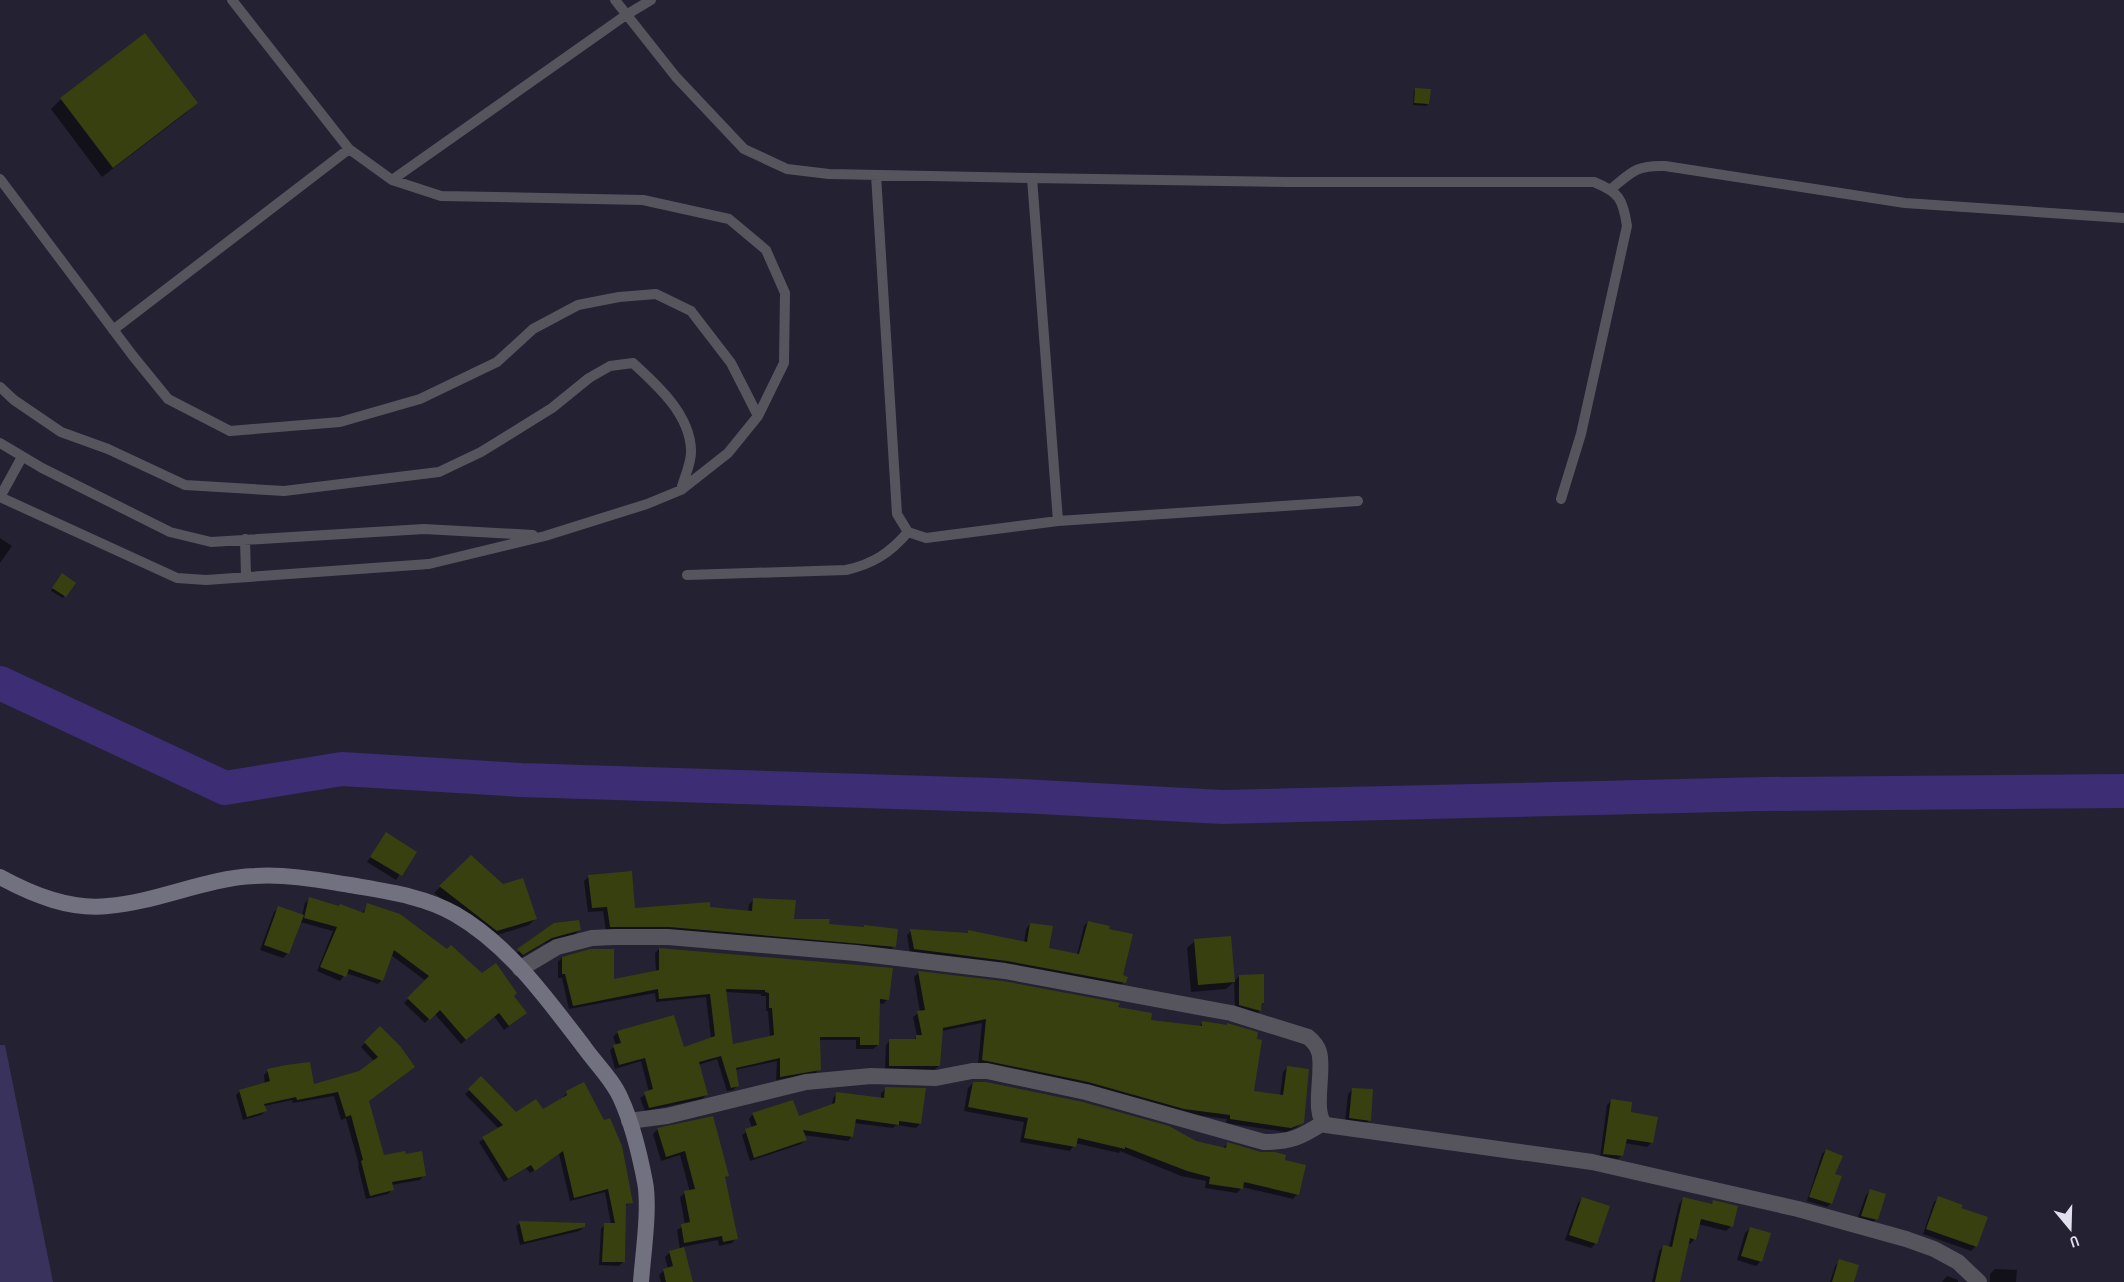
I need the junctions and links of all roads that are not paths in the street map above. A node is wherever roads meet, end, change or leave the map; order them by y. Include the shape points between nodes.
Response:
1 (232, 0) edge
2 (615, 0) edge
3 (651, 0) edge
4 (626, 15) junction
5 (349, 149) junction
6 (876, 175) junction
7 (1032, 178) junction
8 (0, 179) edge
9 (392, 180) junction
10 (1611, 189) junction
11 (2124, 218) edge
12 (113, 330) junction
13 (0, 387) edge
14 (758, 416) junction
15 (0, 443) edge
16 (22, 456) junction
17 (681, 490) junction
18 (0, 497) edge
19 (1561, 499) dead end
20 (1358, 501) dead end
21 (1058, 521) junction
22 (909, 532) junction
23 (545, 536) junction
24 (245, 539) junction
25 (687, 575) dead end
26 (246, 577) junction
27 (0, 877) edge
28 (520, 969) junction
29 (628, 1121) junction
30 (1323, 1123) junction
31 (641, 1282) edge
32 (1979, 1282) edge

1 - 5 lane
2 - 4 lane
3 - 4 lane
4 - 6 lane via 676,77 744,149 787,169
4 - 9 lane
5 - 9 lane
5 - 12 lane
6 - 7 lane
6 - 22 lane via 897,514
7 - 10 lane via 1594,182
7 - 21 lane
8 - 12 lane
9 - 14 lane via 441,196 643,200 729,219 766,250 785,293 784,363
10 - 11 lane via 1640,167 1665,166 1905,203
10 - 19 lane via 1624,203 1627,226 1581,434
12 - 14 lane via 168,399 230,431 340,422 420,399 497,362 533,329 578,305 656,294 691,311 731,363
13 - 17 lane via 61,432 185,485 284,491 439,472 491,446 610,366 633,363 660,388 685,422 692,451
14 - 17 lane via 728,453
15 - 16 lane
16 - 18 lane
16 - 24 lane via 170,532 211,542
17 - 23 lane
18 - 26 lane via 177,578
20 - 21 lane
21 - 22 lane via 926,538
22 - 25 lane via 887,554 855,568
23 - 24 lane via 424,529
23 - 26 lane via 429,564
24 - 26 lane
27 - 28 main road via 32,893 92,907 255,876 309,878 378,890 416,898 454,914 495,942
28 - 29 main road via 613,1085
28 - 30 street via 573,942 614,936 668,937 970,966 1232,1013 1308,1037 1316,1045 1321,1059 1319,1114
29 - 30 street via 667,1116 806,1082 871,1076 936,1078 987,1071 1086,1092 1264,1142 1292,1140
29 - 31 main road via 645,1185
30 - 32 street via 1592,1162 1798,1209 1934,1249 1958,1262

